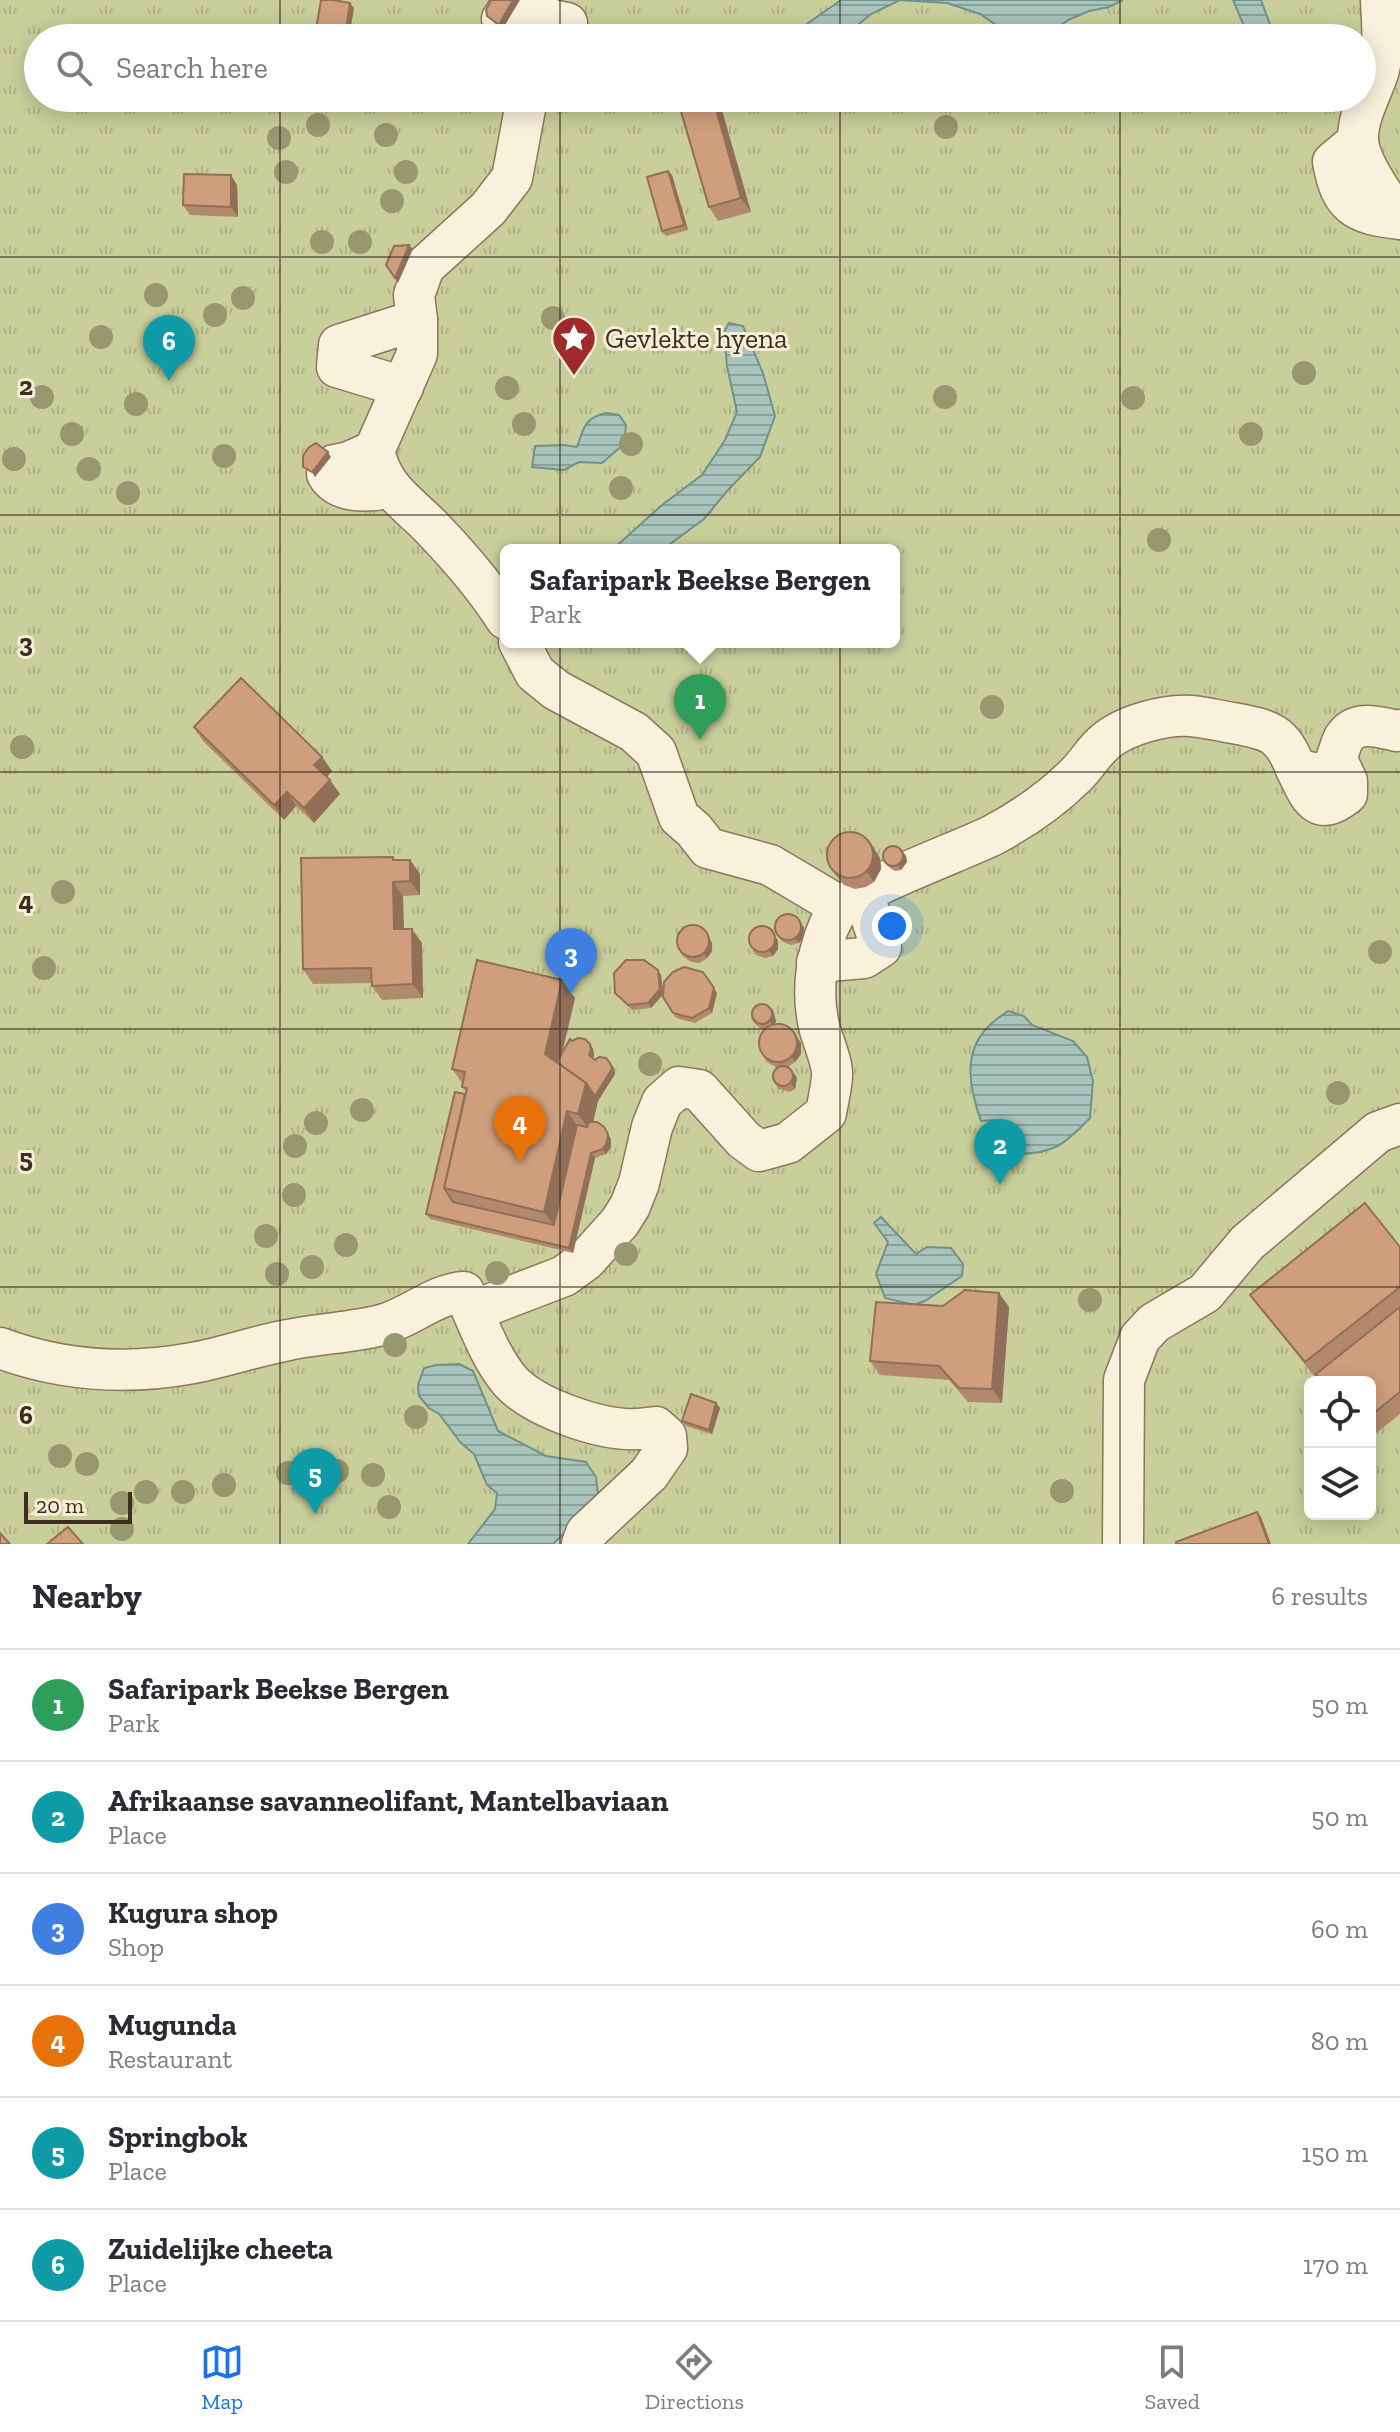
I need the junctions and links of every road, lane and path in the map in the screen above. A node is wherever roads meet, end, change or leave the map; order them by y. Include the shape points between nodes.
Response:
1 (1381, 0) edge
2 (568, 20) edge
3 (506, 24) edge
4 (1376, 78) edge
5 (524, 112) edge
6 (1364, 112) edge
7 (1358, 141) dead end
8 (417, 320) junction
9 (403, 387) junction
10 (500, 611) edge
11 (522, 648) edge
12 (1400, 730) edge
13 (852, 900) junction
14 (817, 962) junction
15 (1400, 1124) edge
16 (473, 1311) junction
17 (0, 1348) edge
18 (582, 1544) edge
19 (1123, 1544) edge

1 - 4 street via 1383,45
2 - 3 street via 552,20 514,1 502,19
5 - 8 street via 512,178 488,209 424,267 414,295
6 - 7 street
8 - 9 street via 417,354
8 - 9 street via 339,345 337,367
9 - 10 street via 374,451 377,463 389,488 468,567
11 - 13 street via 535,673 556,690 634,732 656,752 679,817 708,848 770,865
12 - 13 street via 1358,727 1344,738 1332,768 1317,774 1296,769 1275,734 1256,728 1188,716 1141,722 1107,739 1067,783 997,833
13 - 14 street via 837,910
13 - 14 street via 881,947 864,958
14 - 16 street via 815,1010 833,1074 826,1113 788,1143 759,1151 699,1090 679,1087 662,1102 630,1206 586,1260 564,1276
15 - 19 street via 1378,1132 1247,1243 1205,1293 1154,1323 1140,1338 1124,1380
16 - 17 street via 464,1292 451,1293 387,1323 193,1363 126,1370 27,1358
16 - 18 street via 511,1383 540,1404 576,1420 635,1430 656,1427 666,1436 667,1448 649,1474 586,1533

